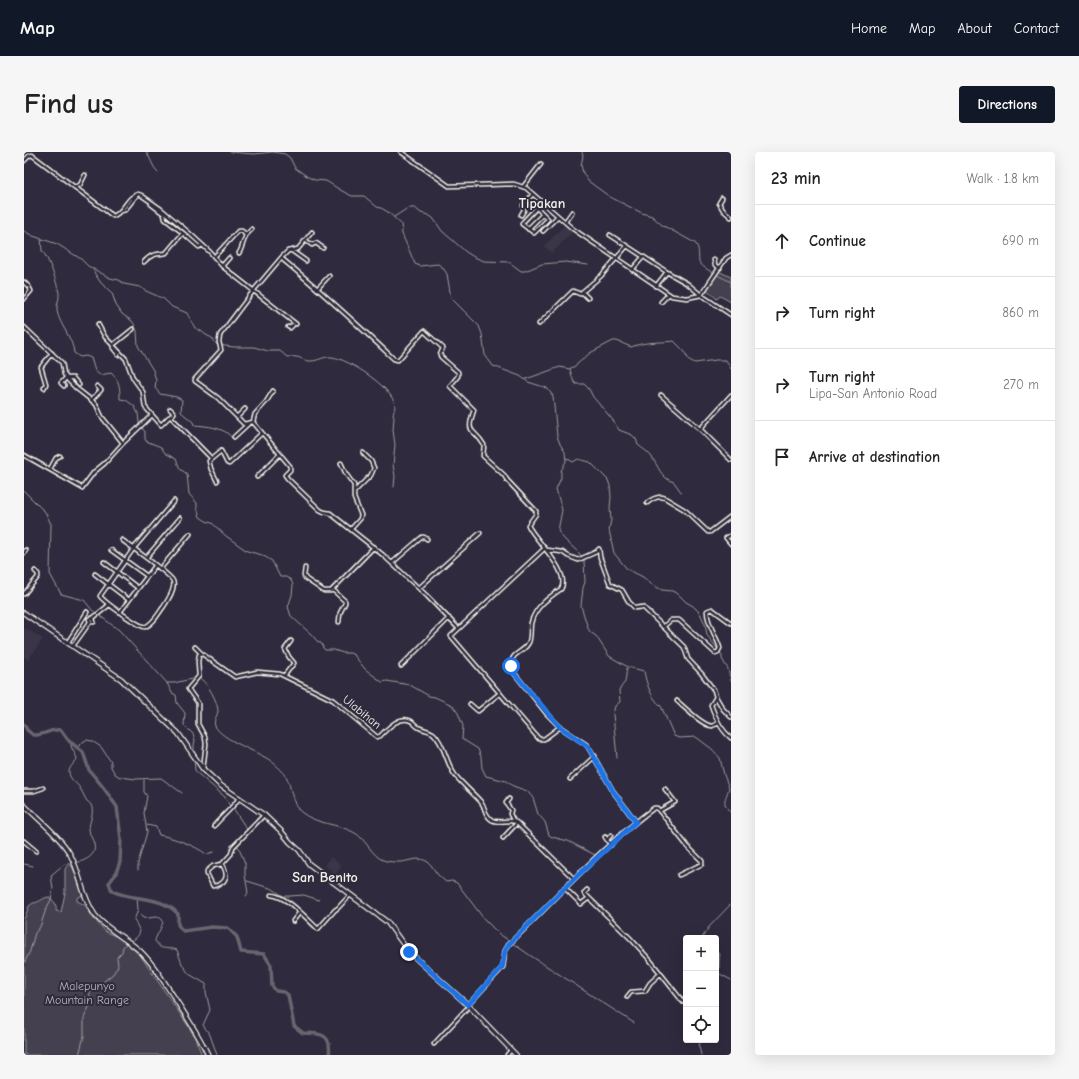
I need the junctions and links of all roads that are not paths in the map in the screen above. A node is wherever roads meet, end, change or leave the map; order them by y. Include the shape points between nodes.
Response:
1 (403, 152) edge
2 (24, 161) edge
3 (542, 164) dead end
4 (85, 175) dead end
5 (74, 187) junction
6 (523, 187) junction
7 (533, 194) junction
8 (722, 198) dead end
9 (542, 202) junction
10 (537, 208) junction
11 (121, 211) junction
12 (572, 212) dead end
13 (543, 214) junction
14 (521, 215) dead end
15 (558, 216) junction
16 (731, 216) edge
17 (565, 222) junction
18 (252, 229) dead end
19 (528, 229) junction
20 (543, 231) dead end
21 (312, 232) dead end
22 (183, 233) junction
23 (246, 235) junction
24 (610, 235) dead end
25 (305, 240) junction
26 (202, 245) junction
27 (627, 246) junction
28 (323, 248) dead end
29 (292, 251) junction
30 (239, 253) dead end
31 (731, 255) edge
32 (214, 257) junction
33 (644, 257) junction
34 (229, 258) dead end
35 (281, 258) junction
36 (615, 259) junction
37 (714, 260) dead end
38 (306, 261) dead end
39 (144, 262) dead end
40 (222, 266) junction
41 (720, 268) junction
42 (632, 270) junction
43 (667, 272) junction
44 (329, 276) dead end
45 (24, 282) edge
46 (656, 286) junction
47 (317, 289) junction
48 (254, 290) junction
49 (582, 292) junction
50 (669, 294) junction
51 (701, 295) junction
52 (588, 298) dead end
53 (24, 299) edge
54 (661, 302) dead end
55 (731, 315) edge
56 (98, 324) dead end
57 (540, 324) dead end
58 (24, 327) edge
59 (288, 327) dead end
60 (133, 329) dead end
61 (113, 344) junction
62 (52, 354) junction
63 (118, 355) dead end
64 (66, 378) junction
65 (79, 385) dead end
66 (64, 386) dead end
67 (97, 386) dead end
68 (44, 388) dead end
69 (273, 391) dead end
70 (661, 395) dead end
71 (731, 395) edge
72 (91, 400) junction
73 (170, 409) dead end
74 (245, 409) dead end
75 (152, 415) junction
76 (170, 417) junction
77 (237, 417) junction
78 (253, 422) junction
79 (248, 424) junction
80 (700, 430) junction
81 (262, 433) junction
82 (234, 437) dead end
83 (123, 443) junction
84 (363, 453) dead end
85 (280, 454) junction
86 (24, 455) edge
87 (60, 456) dead end
88 (211, 458) junction
89 (731, 460) edge
90 (341, 463) dead end
91 (50, 469) junction
92 (257, 477) dead end
93 (217, 481) dead end
94 (354, 492) junction
95 (174, 501) dead end
96 (647, 503) dead end
97 (731, 516) edge
98 (180, 518) dead end
99 (351, 529) junction
100 (480, 533) dead end
101 (190, 534) dead end
102 (731, 535) edge
103 (427, 539) dead end
104 (122, 540) dead end
105 (731, 544) edge
106 (374, 547) junction
107 (134, 548) junction
108 (545, 549) junction
109 (111, 550) dead end
110 (146, 558) junction
111 (125, 560) junction
112 (104, 562) dead end
113 (392, 563) junction
114 (155, 566) junction
115 (304, 568) dead end
116 (160, 569) junction
117 (35, 571) dead end
118 (116, 572) junction
119 (95, 574) dead end
120 (147, 576) junction
121 (108, 584) junction
122 (138, 588) junction
123 (419, 588) junction
124 (333, 590) junction
125 (24, 594) edge
126 (130, 600) junction
127 (110, 605) junction
128 (88, 612) dead end
129 (120, 612) junction
130 (24, 613) edge
131 (449, 618) junction
132 (339, 622) dead end
133 (731, 623) edge
134 (663, 627) junction
135 (458, 628) junction
136 (291, 640) dead end
137 (68, 642) junction
138 (73, 646) junction
139 (195, 647) dead end
140 (201, 653) junction
141 (401, 666) dead end
142 (284, 676) junction
143 (500, 693) junction
144 (716, 697) junction
145 (677, 702) dead end
146 (470, 704) dead end
147 (731, 717) edge
148 (718, 723) junction
149 (560, 727) junction
150 (731, 738) edge
151 (595, 756) junction
152 (203, 770) junction
153 (570, 779) dead end
154 (43, 788) dead end
155 (665, 789) dead end
156 (24, 791) edge
157 (239, 798) junction
158 (509, 799) dead end
159 (24, 805) edge
160 (659, 811) junction
161 (264, 815) junction
162 (513, 820) junction
163 (636, 822) junction
164 (517, 823) junction
165 (214, 826) dead end
166 (610, 836) dead end
167 (604, 837) dead end
168 (503, 838) dead end
169 (607, 840) junction
170 (24, 841) edge
171 (611, 845) junction
172 (36, 851) dead end
173 (222, 864) junction
174 (679, 875) dead end
175 (574, 879) junction
176 (565, 888) junction
177 (587, 890) dead end
178 (271, 895) dead end
179 (350, 895) junction
180 (589, 898) junction
181 (300, 912) junction
182 (293, 921) dead end
183 (661, 973) junction
184 (627, 997) dead end
185 (683, 1002) dead end
186 (468, 1006) junction
187 (434, 1044) dead end
188 (511, 1050) junction
189 (208, 1055) edge
190 (507, 1055) edge
191 (516, 1055) edge

1 - 6 street via 449,186 514,184
2 - 5 street via 32,155
3 - 6 street
4 - 5 street via 80,185
5 - 11 street via 108,214 116,216
6 - 7 street
7 - 9 street
7 - 14 street via 523,205 525,209
8 - 16 street via 720,206
9 - 10 street
9 - 15 street
10 - 13 street
10 - 19 street via 522,224
11 - 22 street via 138,195 164,214 166,220
11 - 26 street via 134,195 138,194 161,209
12 - 17 street
13 - 19 street
13 - 19 street via 548,220 533,233
15 - 17 street
15 - 20 street
17 - 36 street
18 - 23 street
21 - 25 street
22 - 26 street via 199,247
22 - 39 street via 166,253 155,254
23 - 30 street
23 - 32 street via 238,231
24 - 27 street
25 - 28 street via 312,246 315,243
25 - 29 street via 298,249
26 - 32 street
27 - 33 street
27 - 36 street
29 - 35 street via 288,251
29 - 38 street
31 - 41 street
32 - 40 street
33 - 42 street
33 - 43 street
34 - 40 street
35 - 47 street
35 - 48 street
36 - 42 street
36 - 49 street via 601,276
37 - 41 street via 715,265
40 - 48 street
41 - 51 street
42 - 46 street
43 - 46 street
43 - 51 street
44 - 47 street
45 - 53 street via 31,289
46 - 50 street
47 - 108 street via 396,360 424,331 441,346 443,349 440,356 459,374 450,387 474,410 471,430 484,445 483,456 536,511 528,525
48 - 59 street via 294,324
48 - 77 street via 220,335 221,350 195,379
49 - 52 street
49 - 57 street via 580,294 573,291
50 - 51 street via 687,298
50 - 54 street
51 - 55 street
56 - 61 street via 105,337
58 - 62 street
60 - 61 street
61 - 63 street
61 - 75 street via 126,359 133,378 142,389 145,406
62 - 64 street via 62,363
62 - 68 street via 41,368 46,384
64 - 65 street via 74,379
64 - 66 street via 61,383
64 - 72 street
67 - 72 street via 101,390
69 - 78 street via 255,414
70 - 80 street
71 - 80 street
72 - 83 street
73 - 76 street via 174,412
74 - 77 street
75 - 76 street via 161,425
75 - 83 street
76 - 88 street
77 - 79 street via 244,424
78 - 79 street
78 - 81 street
79 - 82 street
80 - 89 street
81 - 85 street
81 - 88 street via 229,464 221,451
83 - 91 street via 82,488
84 - 94 street via 374,468 371,476
85 - 92 street
85 - 99 street via 290,468 285,477 320,510 330,513
86 - 91 street
87 - 91 street
88 - 93 street via 208,463
90 - 94 street via 354,485
94 - 99 street via 361,517
95 - 107 street
96 - 97 street via 662,496 685,510 708,532
98 - 110 street
99 - 106 street
100 - 123 street
101 - 116 street
102 - 105 street via 726,538
103 - 113 street via 422,537
104 - 107 street
106 - 113 street
106 - 124 street
107 - 110 street
107 - 111 street
108 - 134 street via 562,552 578,560 599,549 610,584 622,590 634,606 642,606
108 - 135 street
108 - 149 street via 562,576 563,587 541,604 531,622 530,640 513,656 511,666 513,672
109 - 111 street
110 - 114 street
111 - 118 street
111 - 120 street
112 - 118 street
113 - 123 street
114 - 116 street
114 - 120 street
115 - 124 street via 306,580 324,591
116 - 129 street via 170,576 174,585 152,623 142,626
117 - 125 street via 38,577
118 - 121 street
118 - 122 street
119 - 121 street
120 - 122 street
121 - 126 street
121 - 127 street via 100,596
122 - 126 street
123 - 131 street
124 - 132 street via 345,601
126 - 129 street
127 - 129 street
127 - 138 street via 93,618 94,622 90,622
128 - 137 street
130 - 137 main road
131 - 135 street
131 - 141 street
133 - 134 street via 712,609 707,611 710,626 720,648 715,653 679,620 671,620
134 - 144 street via 684,647 688,659 714,690
135 - 143 street via 451,634 452,638
136 - 142 street via 285,649 294,663
137 - 138 main road
138 - 152 main road via 129,686 178,733
139 - 140 street, Ulabihan
140 - 142 street, Ulabihan via 234,677 257,672
140 - 152 street via 198,662 199,676 188,689 198,703 198,724 205,737
142 - 162 street, Ulabihan via 333,700 377,737 394,723 406,719 419,728 432,732 455,775 482,802 488,817 495,821
143 - 146 street via 478,711
143 - 149 street via 538,739 544,739
144 - 147 street
144 - 148 street via 711,705
145 - 148 street via 691,715 709,725
148 - 150 street
149 - 151 street via 587,746
151 - 153 street
151 - 163 street via 613,791
152 - 157 main road
154 - 156 street
155 - 160 street via 675,802
157 - 161 main road
157 - 165 street
158 - 162 street via 506,803
159 - 189 main road via 68,851 93,911 102,922 145,956 187,1018
160 - 163 street via 654,808
160 - 174 street via 702,861 702,864
161 - 173 street via 233,847 231,854
161 - 179 main road via 282,831 309,864
162 - 164 street
163 - 171 street
164 - 168 street
164 - 175 street
166 - 169 street
167 - 169 street
169 - 171 street
170 - 172 street
171 - 175 street
173 - 173 street via 226,869 225,881 213,886 207,871
175 - 176 street
176 - 180 street via 581,904
176 - 186 street via 506,948 502,967
177 - 180 street via 584,893
178 - 181 street via 279,896
179 - 181 street via 318,929
179 - 186 main road via 387,922 414,957
180 - 183 street
181 - 182 street
183 - 184 street via 645,991 631,992
183 - 185 street
186 - 187 street
186 - 188 main road
188 - 190 street
188 - 191 main road

